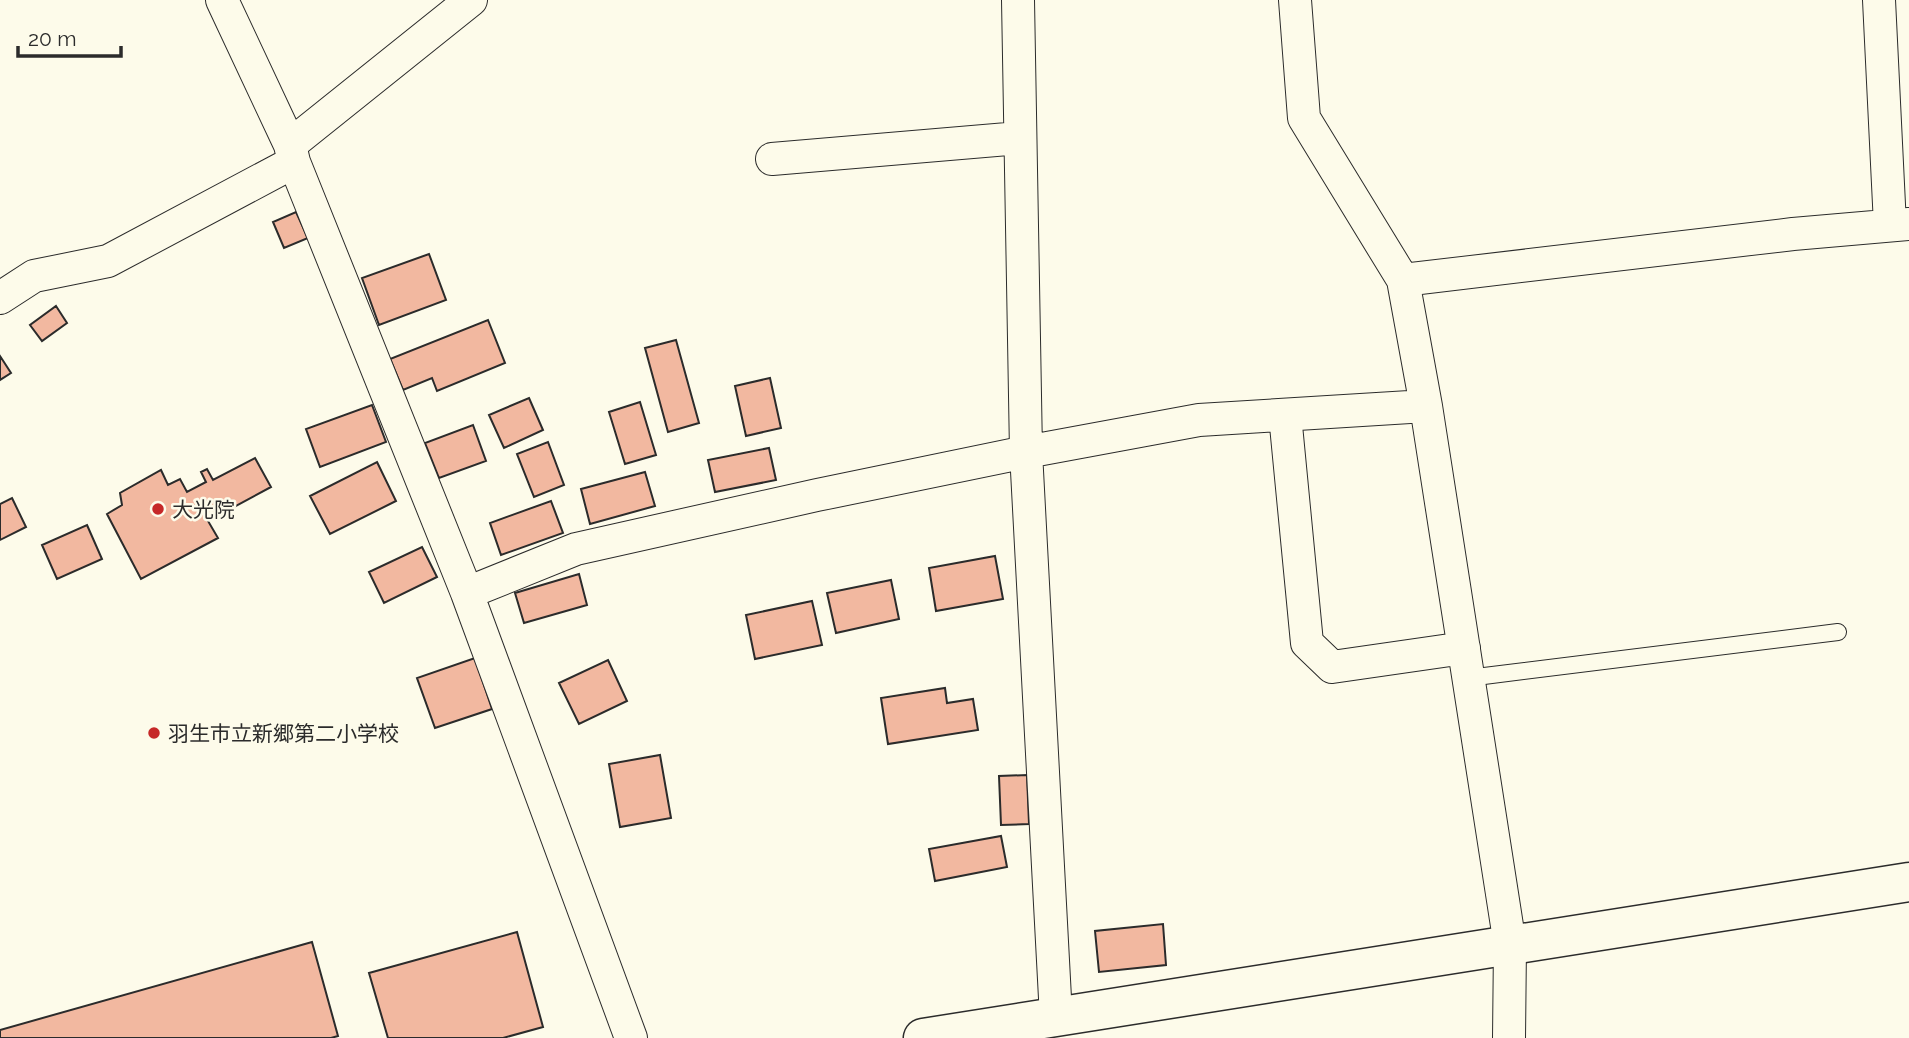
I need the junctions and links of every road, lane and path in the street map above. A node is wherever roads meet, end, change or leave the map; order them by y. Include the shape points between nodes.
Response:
1 (222, 0) edge
2 (471, 0) edge
3 (1018, 0) edge
4 (1294, 0) edge
5 (1879, 0) edge
6 (1020, 138) junction
7 (292, 154) junction
8 (772, 159) dead end
9 (1899, 224) edge
10 (1403, 280) junction
11 (0, 298) edge
12 (1426, 406) junction
13 (1285, 415) junction
14 (1026, 452) junction
15 (467, 593) junction
16 (1838, 632) dead end
17 (1466, 663) junction
18 (1909, 882) edge
19 (1510, 945) junction
20 (1056, 1017) junction
21 (631, 1038) edge
22 (923, 1038) edge
23 (1509, 1038) edge

1 - 7 street
2 - 7 street
3 - 6 street
4 - 10 street via 1304,118
5 - 9 street
6 - 8 street
6 - 14 street
7 - 11 street via 108,261 34,276
7 - 15 street
9 - 10 street
10 - 12 street
12 - 13 street
12 - 17 street
13 - 14 street via 1199,420
13 - 17 street via 1307,643 1332,667
14 - 15 street via 576,549
14 - 20 street
15 - 21 street
16 - 17 lane
17 - 19 street
18 - 19 street
19 - 20 street
19 - 23 street
20 - 22 street

